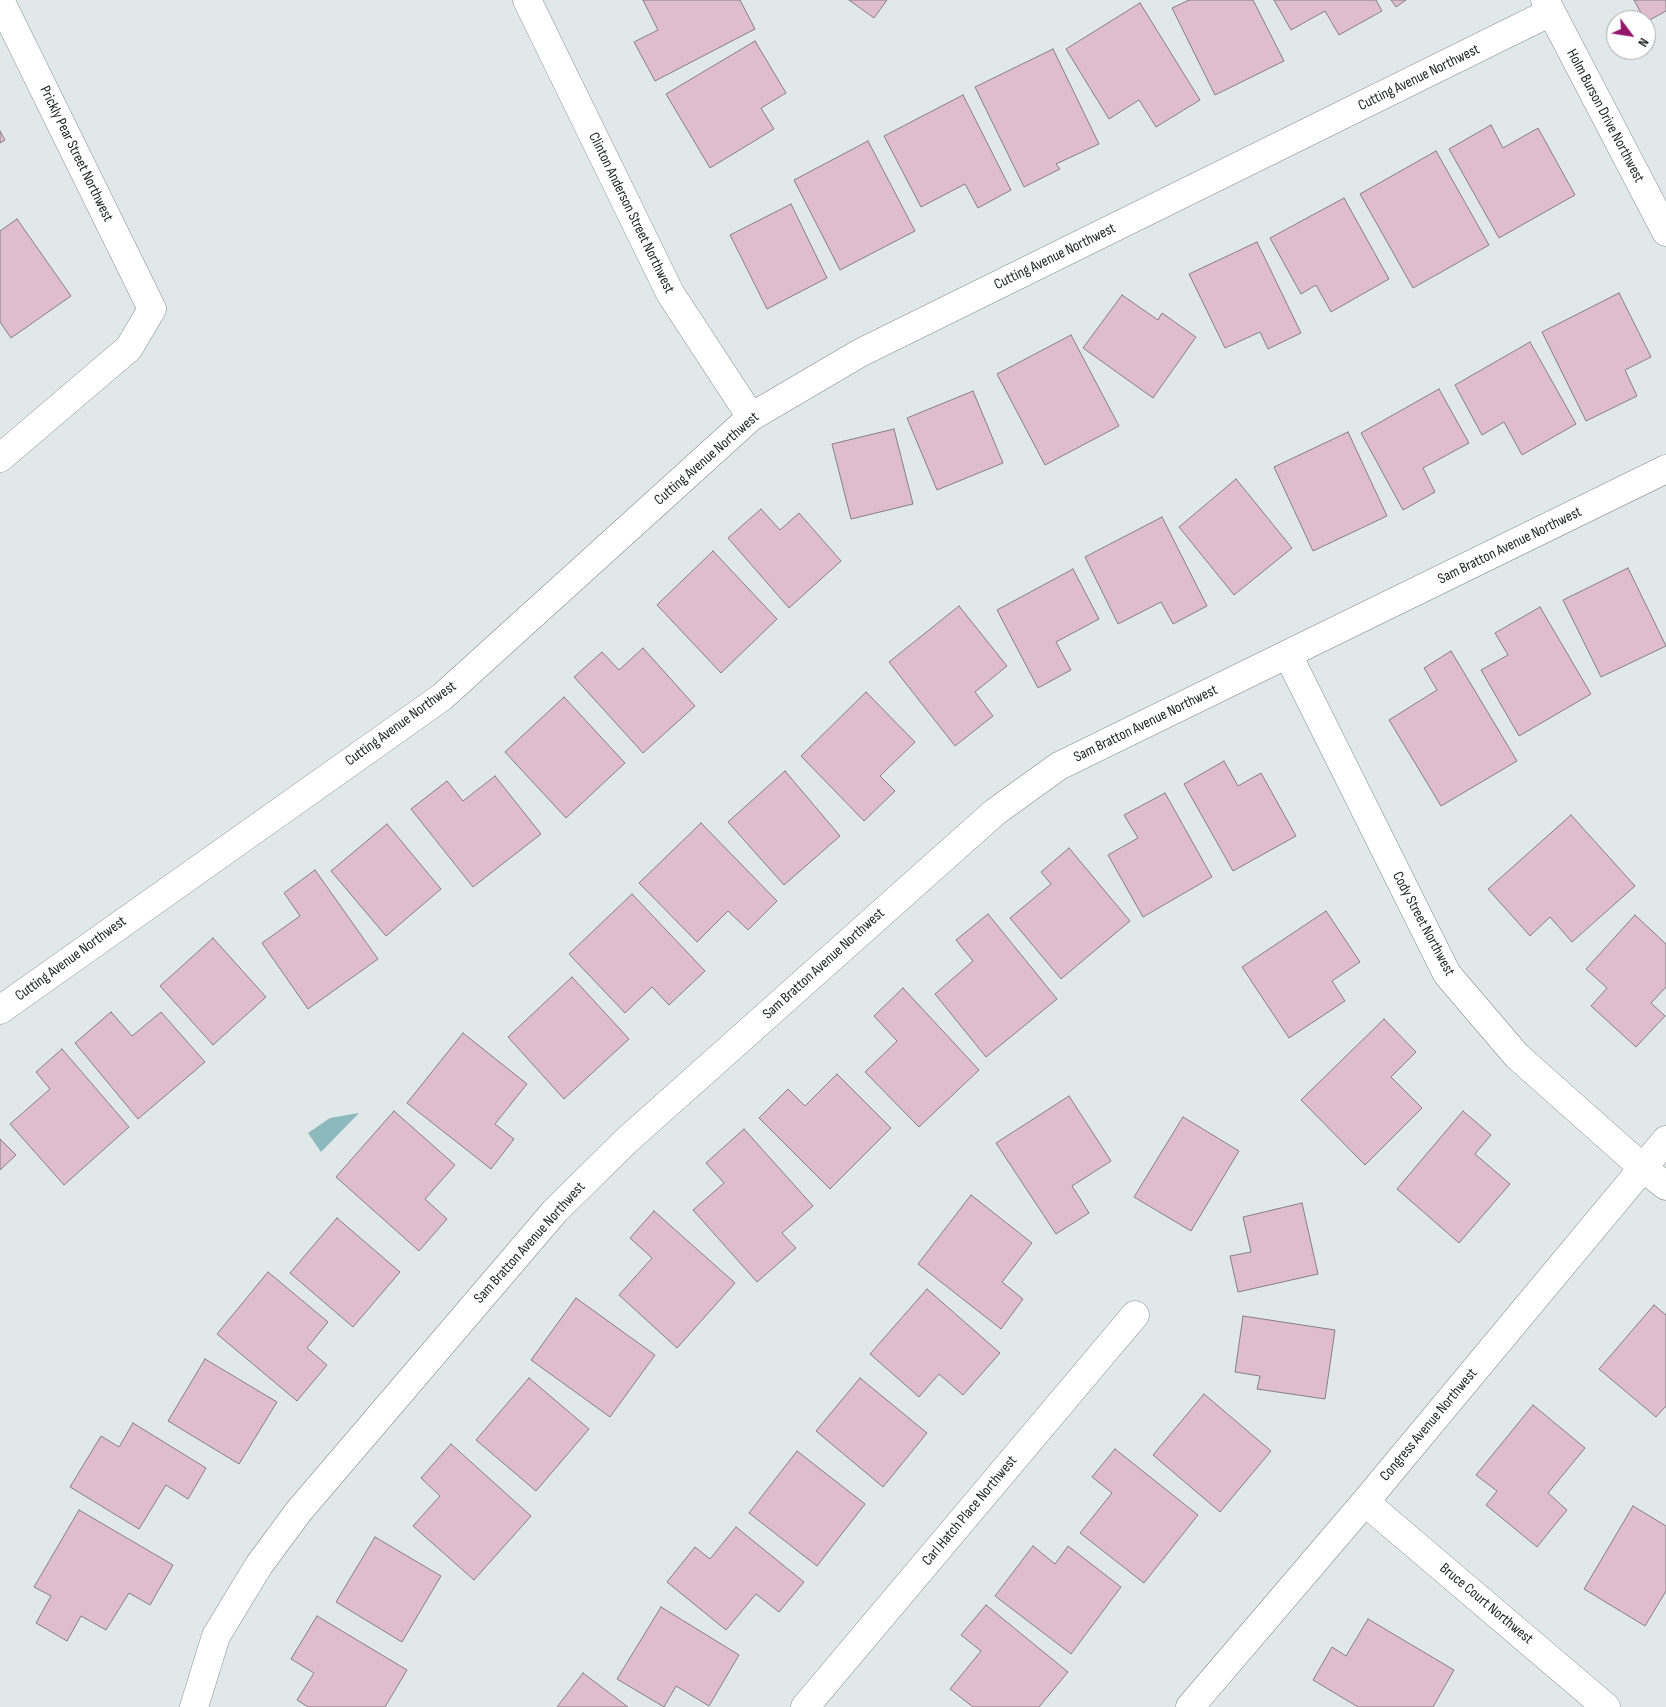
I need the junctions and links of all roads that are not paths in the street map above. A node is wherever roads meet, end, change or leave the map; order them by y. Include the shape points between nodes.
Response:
1 (0, 0) edge
2 (527, 0) edge
3 (1548, 6) edge
4 (1666, 232) edge
5 (751, 417) junction
6 (0, 458) edge
7 (1666, 470) edge
8 (1288, 655) junction
9 (0, 1010) edge
10 (1666, 1140) edge
11 (1643, 1168) junction
12 (1666, 1186) edge
13 (1135, 1315) dead end
14 (1365, 1502) junction
15 (194, 1707) edge
16 (805, 1707) edge
17 (1190, 1707) edge
18 (1606, 1707) edge

1 - 6 street, Prickly Pear Street Northwest via 152,309 128,348
2 - 5 street, Clinton Anderson Street Northwest via 670,293
3 - 4 street, Holm Burson Drive Northwest
3 - 5 street, Cutting Avenue Northwest via 869,348
5 - 9 street, Cutting Avenue Northwest via 442,697
7 - 8 street, Sam Bratton Avenue Northwest
8 - 11 street, Cody Street Northwest via 1447,974 1517,1056
8 - 15 street, Sam Bratton Avenue Northwest via 1059,766 995,812 626,1140 555,1211 300,1511 259,1565 216,1636
10 - 11 street, Congress Avenue Northwest
11 - 12 street, Cody Street Northwest
11 - 14 street, Congress Avenue Northwest
13 - 16 street, Carl Hatch Place Northwest
14 - 17 street, Congress Avenue Northwest
14 - 18 street, Bruce Court Northwest

